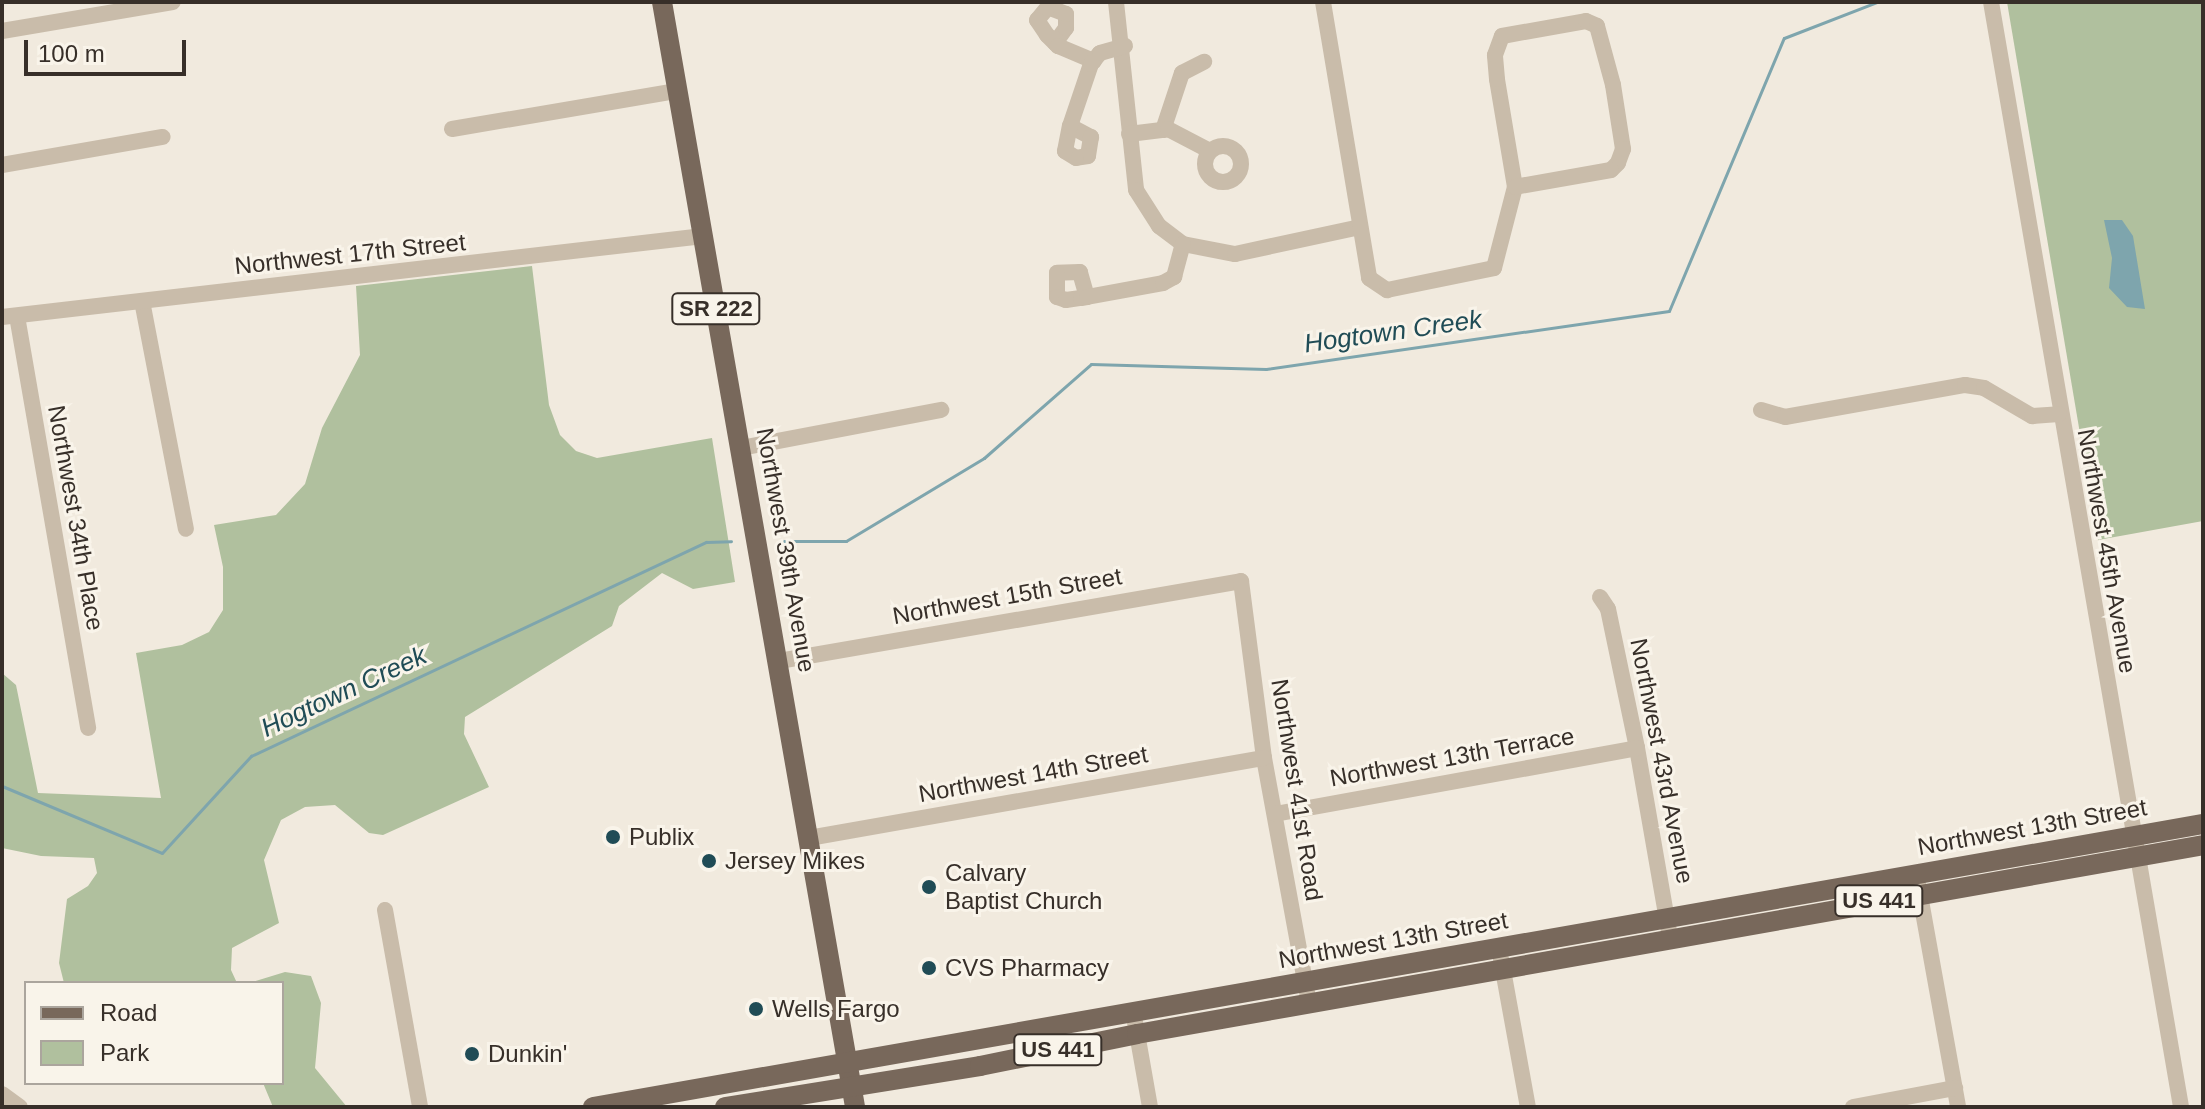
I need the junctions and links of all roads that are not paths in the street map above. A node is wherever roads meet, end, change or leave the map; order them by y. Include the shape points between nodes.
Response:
1 (173, 2) edge
2 (662, 2) edge
3 (1116, 2) edge
4 (1323, 2) edge
5 (1991, 2) edge
6 (2, 31) edge
7 (1055, 43) dead end
8 (1125, 46) junction
9 (1094, 61) junction
10 (1204, 62) dead end
11 (677, 91) junction
12 (1070, 126) dead end
13 (452, 129) dead end
14 (1163, 130) junction
15 (1129, 134) junction
16 (163, 137) dead end
17 (1210, 151) dead end
18 (2, 165) edge
19 (1515, 187) junction
20 (1360, 227) junction
21 (703, 236) junction
22 (1183, 244) junction
23 (1087, 297) dead end
24 (142, 301) junction
25 (10, 316) edge
26 (941, 410) dead end
27 (1761, 410) dead end
28 (2059, 414) junction
29 (741, 448) junction
30 (186, 529) dead end
31 (1241, 584) joint
32 (1600, 597) dead end
33 (779, 661) junction
34 (88, 728) dead end
35 (1637, 748) junction
36 (1264, 758) junction
37 (1275, 814) junction
38 (2203, 824) edge
39 (2132, 836) junction
40 (809, 838) junction
41 (2203, 845) edge
42 (2142, 856) junction
43 (1918, 884) junction
44 (385, 910) dead end
45 (1668, 927) junction
46 (1500, 947) junction
47 (1503, 968) junction
48 (1305, 982) junction
49 (1309, 1003) junction
50 (1133, 1013) junction
51 (1137, 1034) junction
52 (847, 1064) junction
53 (1955, 1088) junction
54 (2, 1094) edge
55 (853, 1097) edge
56 (20, 1107) edge
57 (420, 1107) edge
58 (593, 1107) edge
59 (725, 1107) edge
60 (1150, 1107) edge
61 (1528, 1107) edge
62 (1853, 1107) edge
63 (1958, 1107) edge
64 (2181, 1107) edge

1 - 6 street
2 - 11 main road, Northwest 39th Avenue / SR 222
3 - 8 street
4 - 20 street
5 - 28 street, Northwest 45th Avenue
7 - 9 street
8 - 9 street via 1100,53
8 - 15 street
9 - 12 street
10 - 14 street via 1182,73
11 - 13 street
11 - 21 main road, Northwest 39th Avenue / SR 222
14 - 15 street
14 - 17 street via 1195,139
15 - 22 street via 1136,190 1147,212
16 - 18 street
19 - 19 street via 1497,79 1499,45 1510,34 1586,21 1597,26 1623,149 1618,163 1611,170
19 - 20 street via 1494,268 1377,288 1369,278
20 - 22 street via 1235,254
21 - 24 street, Northwest 17th Street
21 - 29 main road, Northwest 39th Avenue / SR 222
22 - 23 street via 1174,277
24 - 25 street, Northwest 17th Street
24 - 30 street
25 - 34 street, Northwest 34th Place
26 - 29 street
27 - 28 street via 1785,417 1965,385 1984,388 2032,416
28 - 39 street, Northwest 45th Avenue
29 - 33 main road, Northwest 39th Avenue / SR 222
31 - 33 street, Northwest 15th Street via 1213,584
31 - 36 street, Northwest 41st Road
32 - 35 street, Northwest 43rd Avenue via 1608,609
33 - 40 main road, Northwest 39th Avenue / SR 222
35 - 37 street, Northwest 13th Terrace
35 - 45 street, Northwest 43rd Avenue
36 - 37 street, Northwest 41st Road
36 - 40 street, Northwest 14th Street
37 - 48 street, Northwest 41st Road
38 - 39 main road, Northwest 13th Street / US 441
39 - 42 street, Northwest 45th Avenue
39 - 43 main road, Northwest 13th Street / US 441
40 - 52 main road, Northwest 39th Avenue / SR 222
41 - 42 main road, Northwest 13th Street / US 441
42 - 43 main road, Northwest 13th Street / US 441
42 - 64 street, Northwest 45th Avenue
43 - 45 main road, Northwest 13th Street / US 441
43 - 53 street
44 - 57 street
45 - 46 main road, Northwest 13th Street / US 441
45 - 47 main road, Northwest 13th Street / US 441
46 - 47 street
46 - 48 main road, Northwest 13th Street / US 441
47 - 49 main road, Northwest 13th Street / US 441
47 - 61 street
48 - 49 street, Northwest 41st Road
48 - 50 main road, Northwest 13th Street / US 441
49 - 51 main road, Northwest 13th Street / US 441
50 - 51 street
50 - 52 main road, Northwest 13th Street / US 441
51 - 55 main road, Northwest 13th Street / US 441
51 - 60 street
52 - 55 main road, Northwest 39th Avenue / SR 222
52 - 58 main road, Northwest 13th Street / US 441
53 - 62 street
53 - 63 street
54 - 56 street
55 - 59 main road, Northwest 13th Street / US 441

